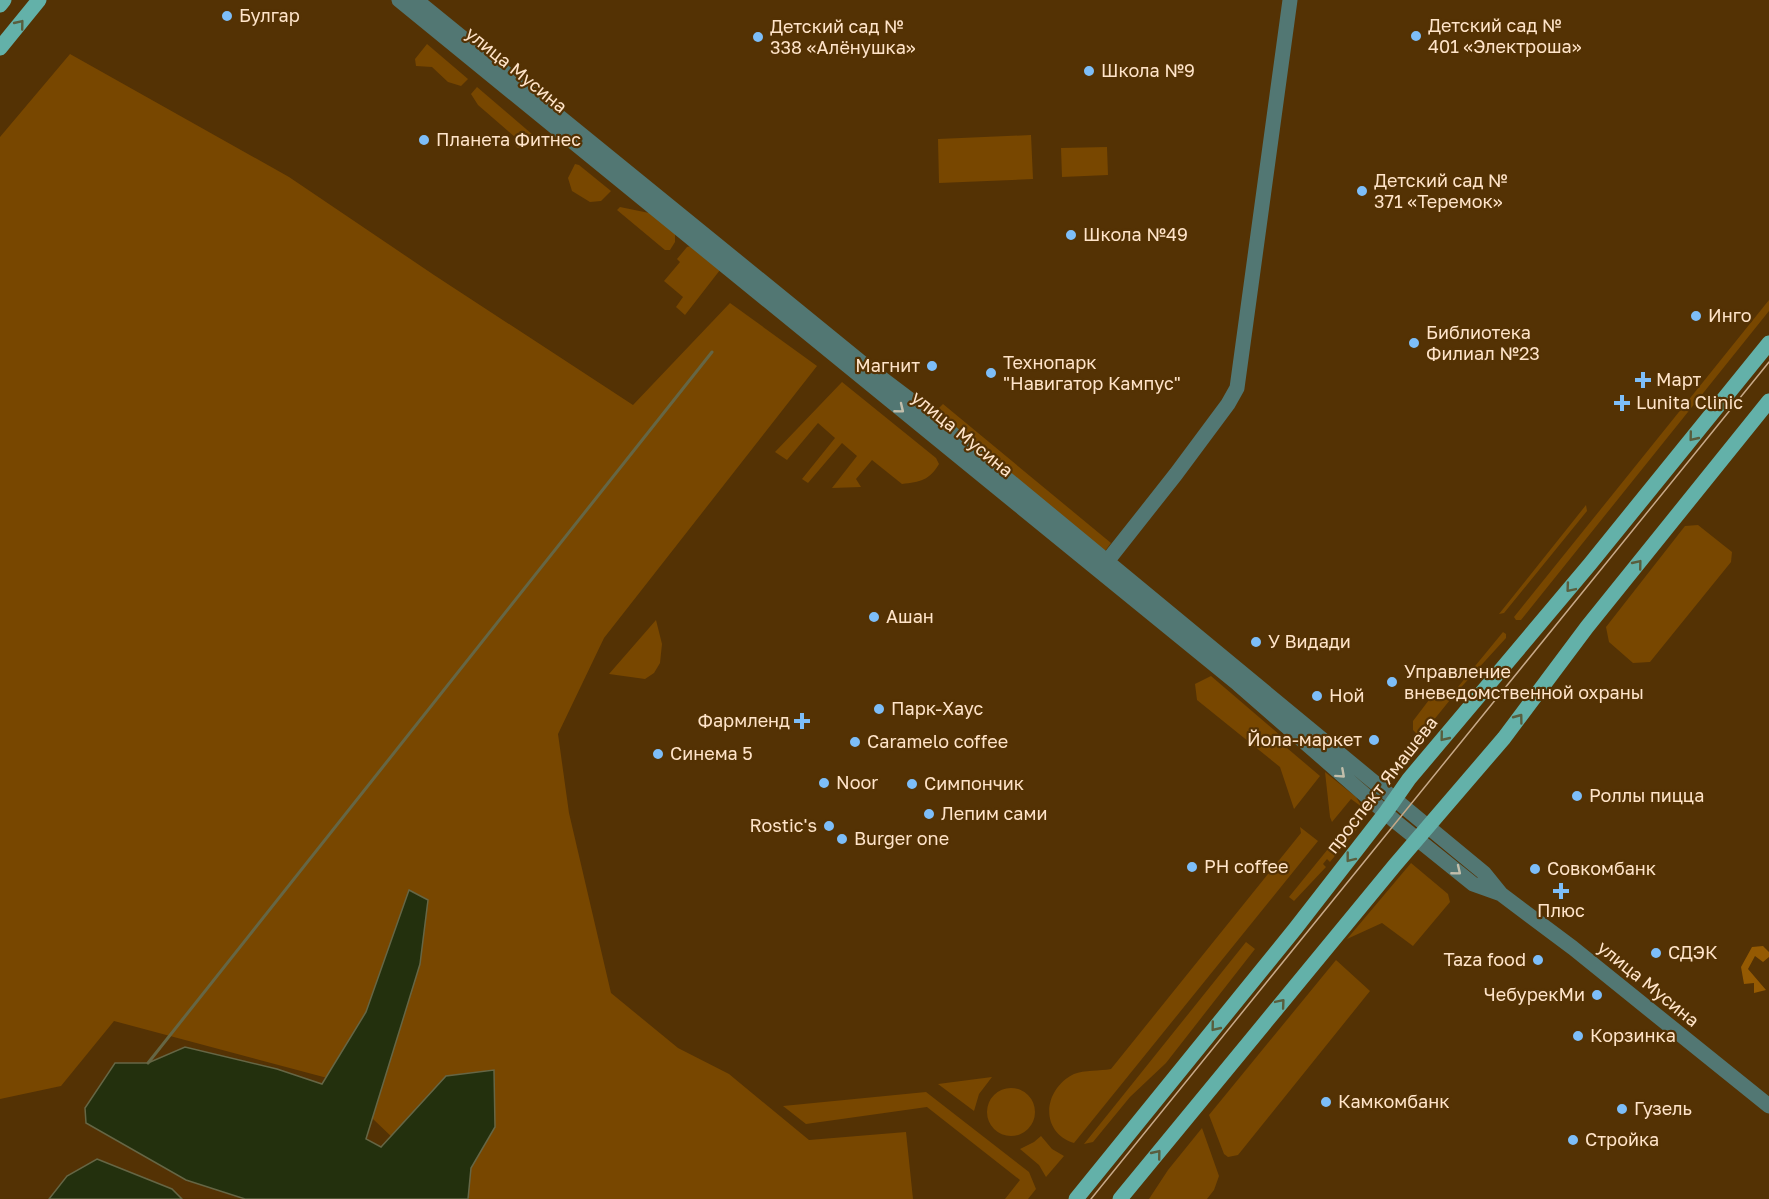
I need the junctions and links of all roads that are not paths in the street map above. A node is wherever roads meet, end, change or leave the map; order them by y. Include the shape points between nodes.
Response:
1 (4, 0) edge
2 (39, 0) edge
3 (399, 0) edge
4 (416, 0) edge
5 (1290, 0) edge
6 (0, 5) edge
7 (0, 48) edge
8 (1769, 343) edge
9 (1769, 401) edge
10 (1103, 567) junction
11 (1390, 806) junction
12 (1422, 833) junction
13 (1769, 1106) edge
14 (1076, 1199) edge
15 (1120, 1199) edge

1 - 6 main road
7 -> 2 main road
3 -> 10 street, улица Мусина
4 - 10 street, улица Мусина via 925,411
5 - 10 street via 1237,388
8 -> 11 main road, проспект Ямашева
12 -> 9 main road via 1504,738 1587,627
10 - 11 street, улица Мусина
11 - 12 street, улица Мусина
11 -> 14 main road, проспект Ямашева
12 - 13 street, улица Мусина via 1476,886 1501,894 1573,948
15 -> 12 main road

